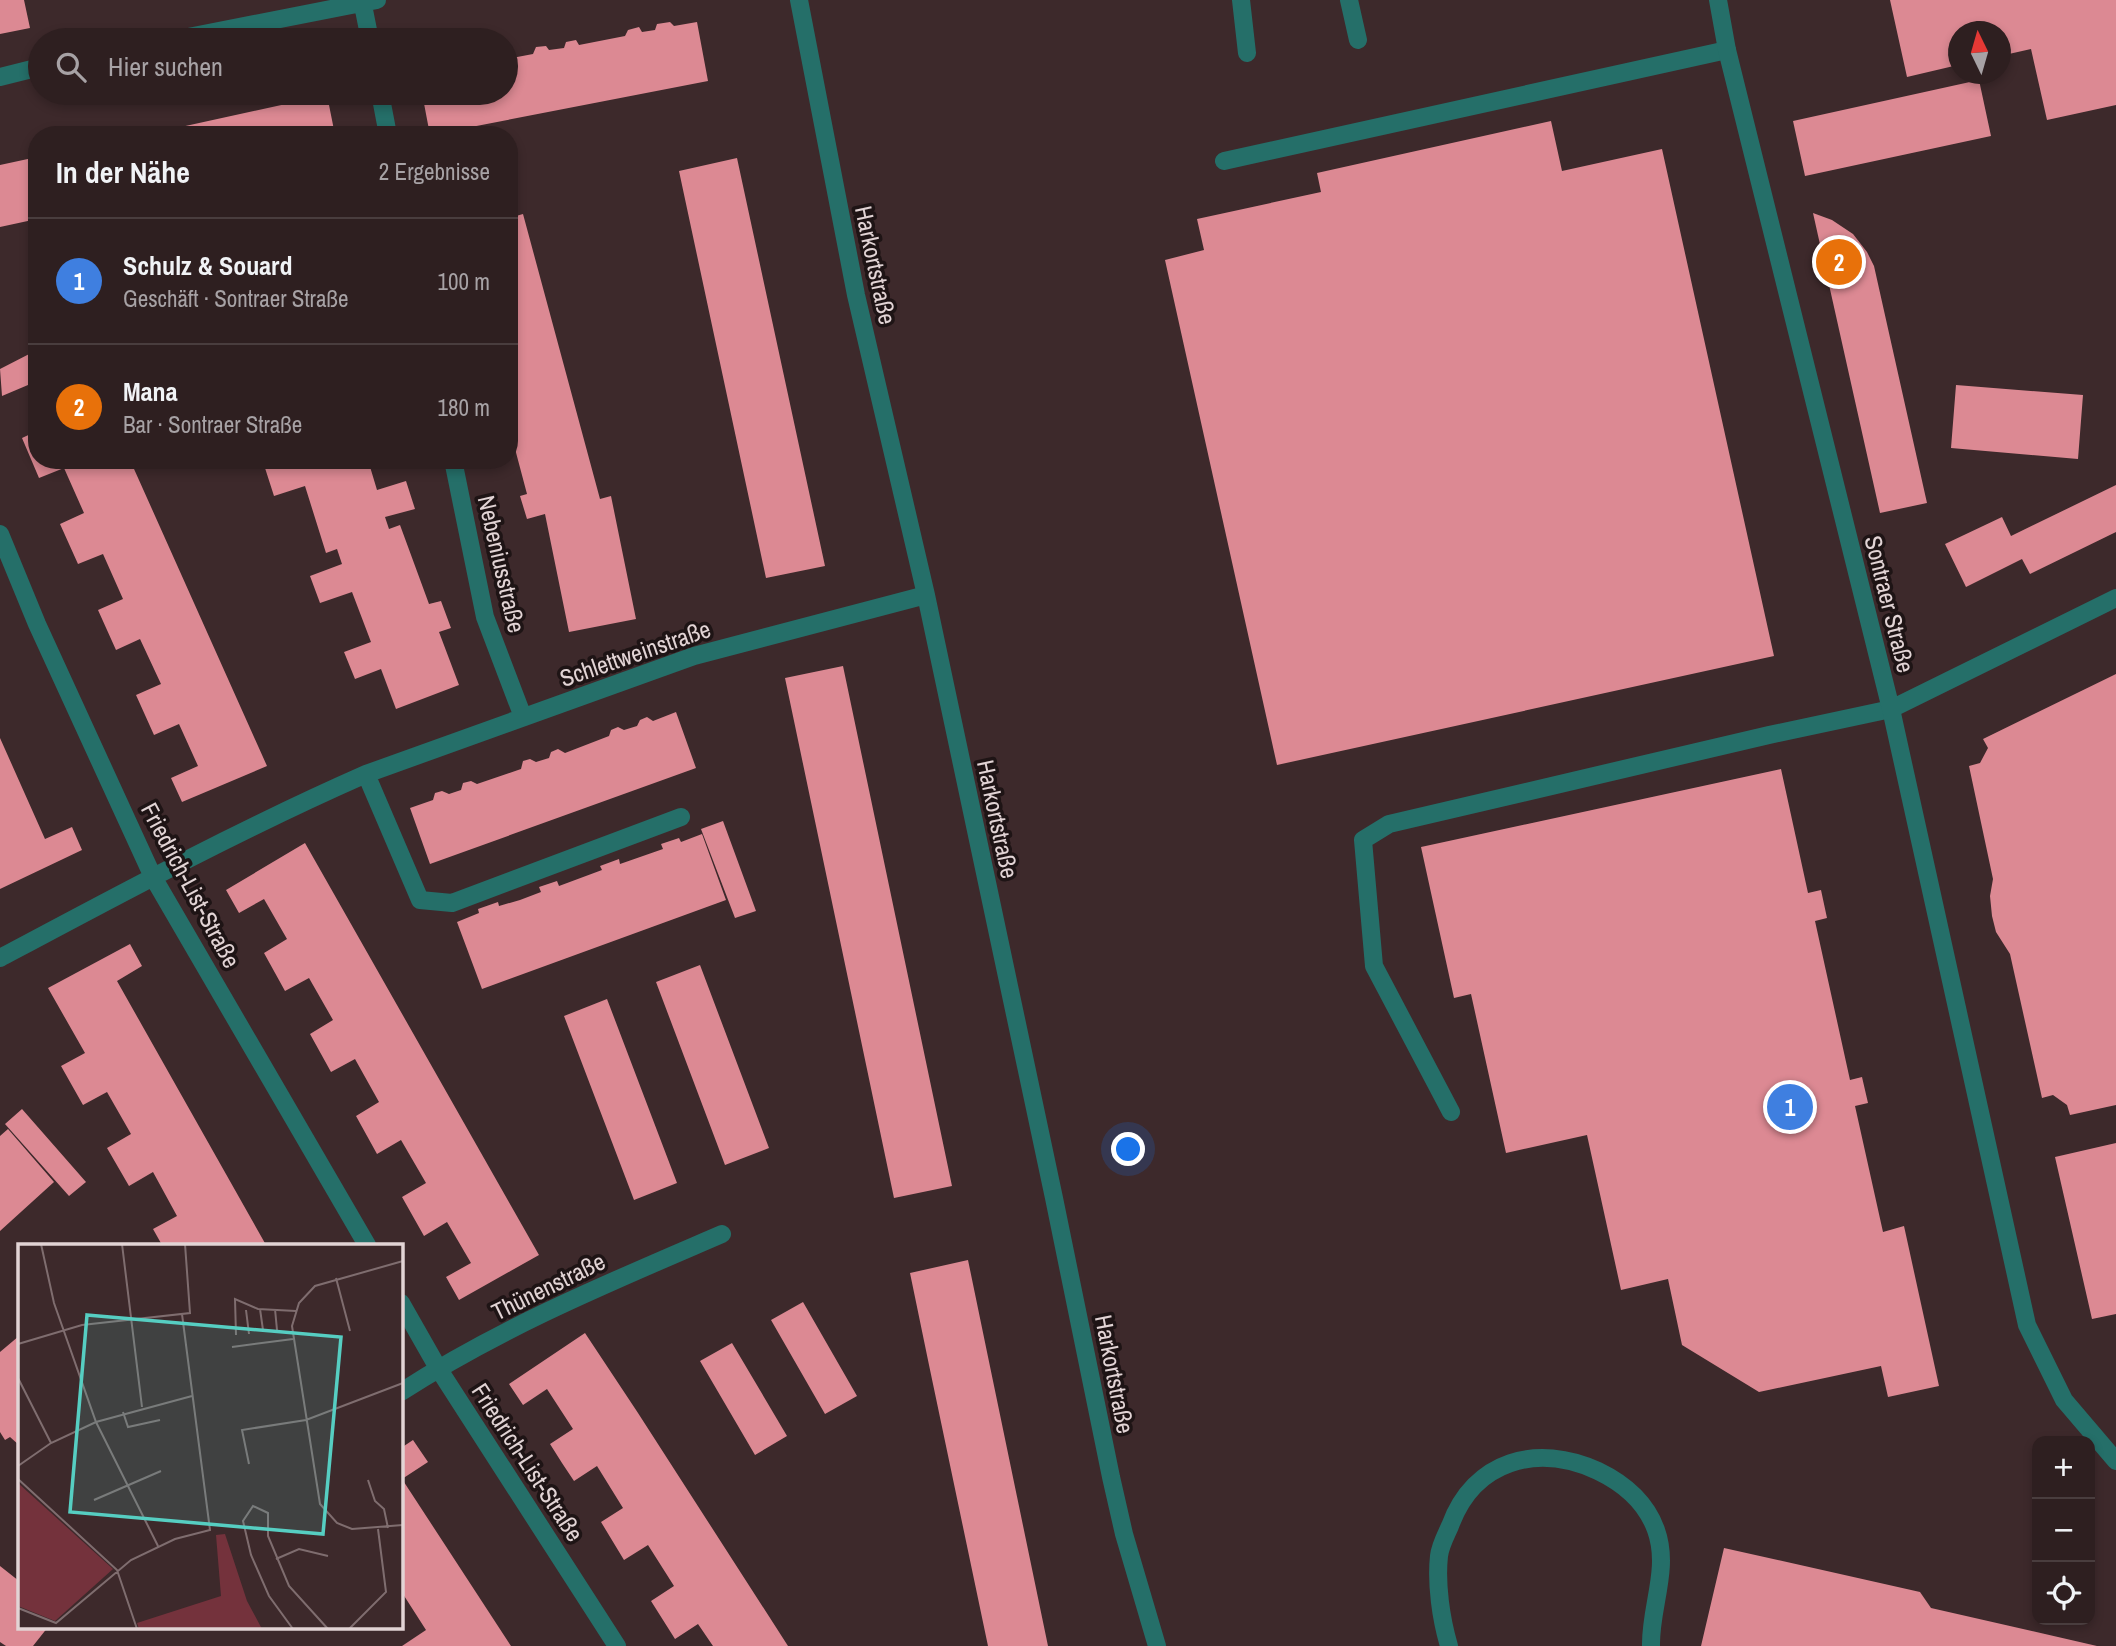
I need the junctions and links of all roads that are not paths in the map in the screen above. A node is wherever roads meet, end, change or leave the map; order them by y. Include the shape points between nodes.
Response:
1 (799, 0) edge
2 (1241, 0) edge
3 (1349, 0) edge
4 (1718, 0) edge
5 (367, 1) edge
6 (233, 28) edge
7 (369, 28) edge
8 (1358, 40) dead end
9 (1727, 50) junction
10 (1247, 53) dead end
11 (28, 71) edge
12 (0, 77) edge
13 (382, 105) edge
14 (386, 126) edge
15 (1224, 161) dead end
16 (455, 469) edge
17 (0, 534) edge
18 (926, 595) junction
19 (2116, 598) edge
20 (1891, 709) junction
21 (523, 717) junction
22 (366, 775) junction
23 (681, 817) dead end
24 (153, 877) junction
25 (0, 958) edge
26 (1451, 1112) dead end
27 (722, 1234) dead end
28 (366, 1244) edge
29 (402, 1305) edge
30 (438, 1367) junction
31 (402, 1391) edge
32 (2116, 1461) edge
33 (617, 1646) edge
34 (1157, 1646) edge
35 (1449, 1646) edge
36 (1651, 1646) edge

1 - 18 street, Harkortstraße via 856,295
2 - 10 street
3 - 8 street
4 - 9 street, Sontraer Straße
5 - 6 street
5 - 7 street
9 - 15 street
9 - 20 street, Sontraer Straße
11 - 12 street
13 - 14 street
16 - 21 street, Nebeniusstraße via 485,617
17 - 24 street, Friedrich-List-Straße
18 - 21 street, Schlettweinstraße via 694,656
18 - 34 street, Harkortstraße via 1111,1478
19 - 20 street
20 - 26 street via 1389,824 1363,839 1374,966
20 - 32 street, Sontraer Straße via 2027,1325 2064,1400
21 - 22 street, Schlettweinstraße
22 - 23 street via 420,900 452,903
22 - 24 street, Schlettweinstraße
24 - 25 street, Schlettweinstraße
24 - 28 street, Friedrich-List-Straße
27 - 30 street, Thünenstraße via 581,1295
29 - 30 street, Friedrich-List-Straße
30 - 31 street, Thünenstraße
30 - 33 street, Friedrich-List-Straße
35 - 36 street via 1439,1590 1439,1554 1452,1518 1468,1492 1491,1471 1515,1460 1544,1458 1592,1468 1645,1505 1657,1532 1662,1564

